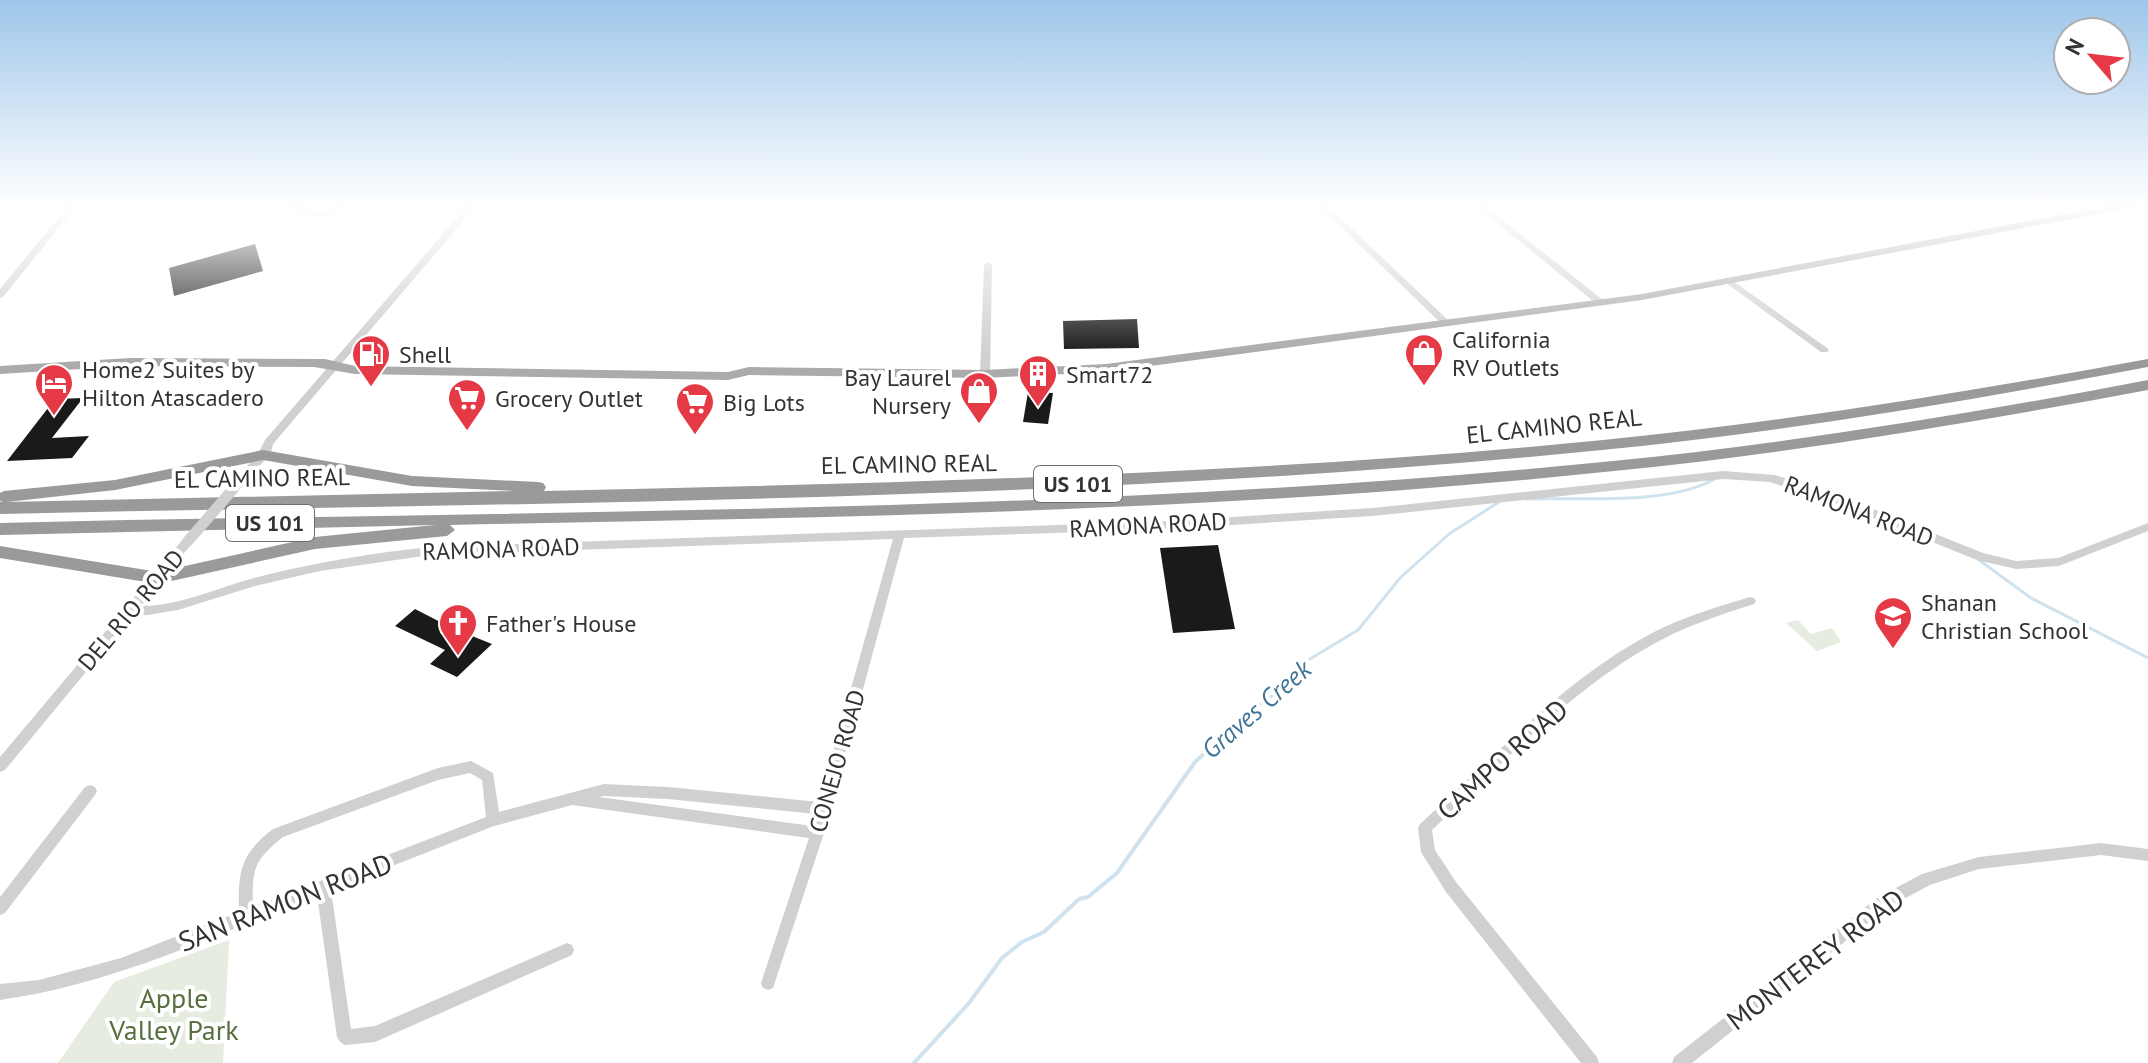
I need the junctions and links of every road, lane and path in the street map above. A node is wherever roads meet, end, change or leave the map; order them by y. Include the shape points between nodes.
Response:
1 (33, 255) edge
2 (432, 255) edge
3 (1374, 255) edge
4 (1541, 255) edge
5 (1868, 255) edge
6 (988, 265) dead end
7 (1729, 281) junction
8 (0, 295) edge
9 (1601, 303) junction
10 (1447, 324) junction
11 (1824, 350) dead end
12 (342, 362) junction
13 (2148, 363) edge
14 (0, 370) edge
15 (985, 374) junction
16 (2148, 385) edge
17 (263, 455) junction
18 (647, 494) junction
19 (0, 498) edge
20 (0, 508) edge
21 (541, 518) junction
22 (2148, 527) edge
23 (0, 529) edge
24 (899, 536) junction
25 (0, 552) edge
26 (158, 578) junction
27 (1750, 601) dead end
28 (131, 610) junction
29 (0, 766) edge
30 (90, 791) dead end
31 (567, 799) junction
32 (824, 809) junction
33 (493, 820) junction
34 (817, 833) junction
35 (2148, 855) edge
36 (323, 887) junction
37 (0, 908) edge
38 (246, 917) junction
39 (567, 950) dead end
40 (768, 983) dead end
41 (0, 992) edge
42 (1591, 1063) edge
43 (1680, 1063) edge

1 - 8 street
2 - 12 street, DEL RIO ROAD
3 - 10 street
4 - 9 street
5 - 7 main road
6 - 15 street
7 - 9 main road
7 - 11 street
9 - 10 main road
10 - 15 main road via 1106,368
12 - 14 main road via 130,362
12 - 15 main road via 728,376 749,371
12 - 17 street, DEL RIO ROAD
13 - 18 highway, EL CAMINO REAL / US 101 via 1802,422 1428,463 1069,484
16 - 21 highway, EL CAMINO REAL / US 101 via 1789,444 1422,484 1059,506
17 - 18 highway via 412,481
17 - 19 highway via 115,485
17 - 26 street, DEL RIO ROAD, bridge
18 - 20 highway, EL CAMINO REAL / US 101
21 - 23 highway, EL CAMINO REAL / US 101
21 - 26 highway via 315,543
22 - 24 street, RAMONA ROAD via 2059,562 2016,565 1948,545 1806,489 1738,475 1373,512
24 - 28 street, RAMONA ROAD via 430,551 314,568 174,607
24 - 32 street, CONEJO ROAD
25 - 26 highway
26 - 28 street, DEL RIO ROAD
27 - 42 street, CAMPO ROAD via 1657,636 1612,664 1425,828 1428,852 1451,887
28 - 29 street, DEL RIO ROAD
30 - 37 street
31 - 32 street, SAN RAMON ROAD via 604,790
31 - 33 street, SAN RAMON ROAD
31 - 34 street
32 - 34 street, CONEJO ROAD
33 - 36 street, SAN RAMON ROAD
33 - 38 street via 488,777 471,767 438,774 278,833 257,848 245,867
34 - 40 street, CONEJO ROAD
35 - 43 street, MONTEREY ROAD via 2101,849 1979,863 1927,879 1882,903
36 - 38 street, SAN RAMON ROAD
36 - 39 street via 345,1037 375,1034
38 - 41 street, SAN RAMON ROAD via 121,965

